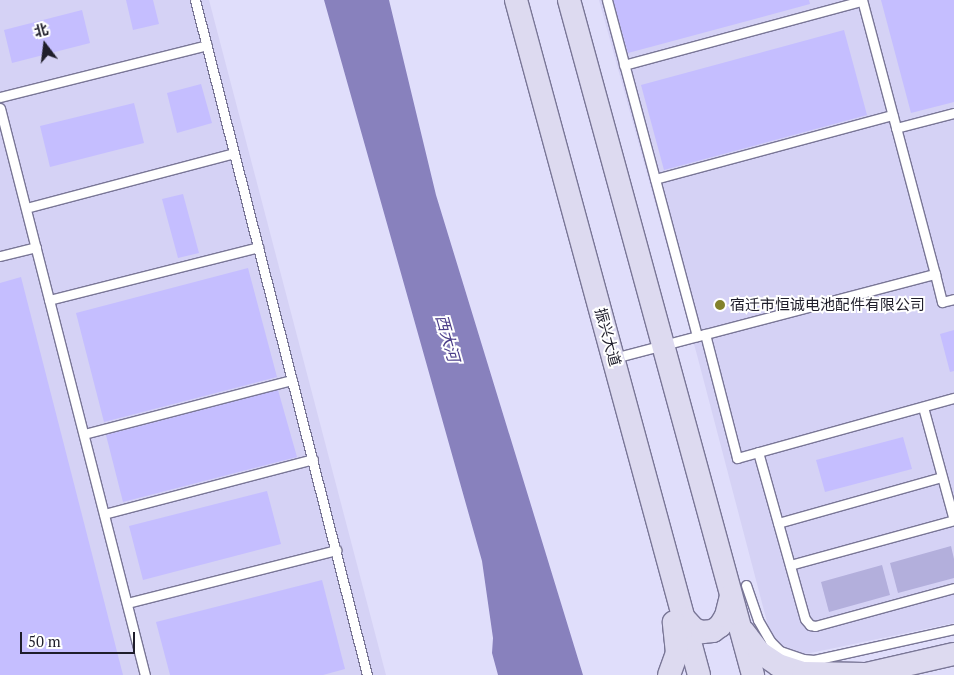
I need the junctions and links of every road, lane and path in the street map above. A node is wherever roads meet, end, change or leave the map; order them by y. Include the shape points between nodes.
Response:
1 (195, 0) edge
2 (516, 0) edge
3 (569, 0) edge
4 (607, 0) edge
5 (862, 0) edge
6 (207, 45) junction
7 (624, 65) junction
8 (0, 97) edge
9 (0, 108) edge
10 (954, 113) edge
11 (892, 115) junction
12 (896, 128) junction
13 (234, 153) junction
14 (655, 179) junction
15 (26, 208) junction
16 (36, 247) junction
17 (258, 247) junction
18 (0, 256) edge
19 (934, 274) junction
20 (954, 299) edge
21 (49, 300) junction
22 (701, 335) junction
23 (663, 345) junction
24 (613, 358) junction
25 (292, 380) junction
26 (954, 398) edge
27 (923, 407) junction
28 (84, 434) junction
29 (758, 452) junction
30 (313, 459) junction
31 (942, 477) junction
32 (104, 514) junction
33 (954, 520) edge
34 (778, 523) junction
35 (336, 550) junction
36 (668, 559) junction
37 (790, 565) junction
38 (954, 588) edge
39 (739, 590) junction
40 (127, 603) junction
41 (684, 618) junction
42 (740, 626) junction
43 (954, 629) edge
44 (954, 654) edge
45 (145, 675) edge
46 (367, 675) edge
47 (669, 675) edge
48 (699, 675) edge
49 (753, 675) edge
50 (863, 675) edge

1 - 6 lane
2 - 24 main road, 振兴大道
3 - 23 main road
4 - 7 lane
5 - 7 lane
5 - 11 lane
6 - 8 lane
6 - 13 lane
7 - 14 lane
9 - 15 lane
10 - 12 lane
11 - 12 lane
11 - 14 lane
12 - 19 lane
13 - 15 lane
13 - 17 lane
14 - 22 lane
15 - 16 lane
16 - 18 lane
16 - 21 lane
17 - 21 lane
17 - 25 lane
19 - 20 lane via 942,302
19 - 22 lane
21 - 28 lane
22 - 23 lane
22 - 29 lane via 737,458
23 - 24 lane
23 - 39 main road
24 - 36 main road, 振兴大道
25 - 28 lane
25 - 30 lane
26 - 27 lane
27 - 29 lane
27 - 31 lane
28 - 32 lane
29 - 34 lane
30 - 32 lane
30 - 35 lane
31 - 33 lane
31 - 34 lane
32 - 40 lane
33 - 37 lane
34 - 37 lane
35 - 40 lane
35 - 46 lane
36 - 41 main road, 振兴大道
36 - 47 main road via 677,653
37 - 38 lane via 806,619 815,626
39 - 41 main road via 720,626 713,631 694,630
39 - 42 main road
39 - 43 lane via 770,641 780,651 803,659 814,660
40 - 45 lane
41 - 48 main road, 振兴大道
42 - 49 main road
42 - 50 main road via 759,652 778,665 803,674
44 - 50 main road

